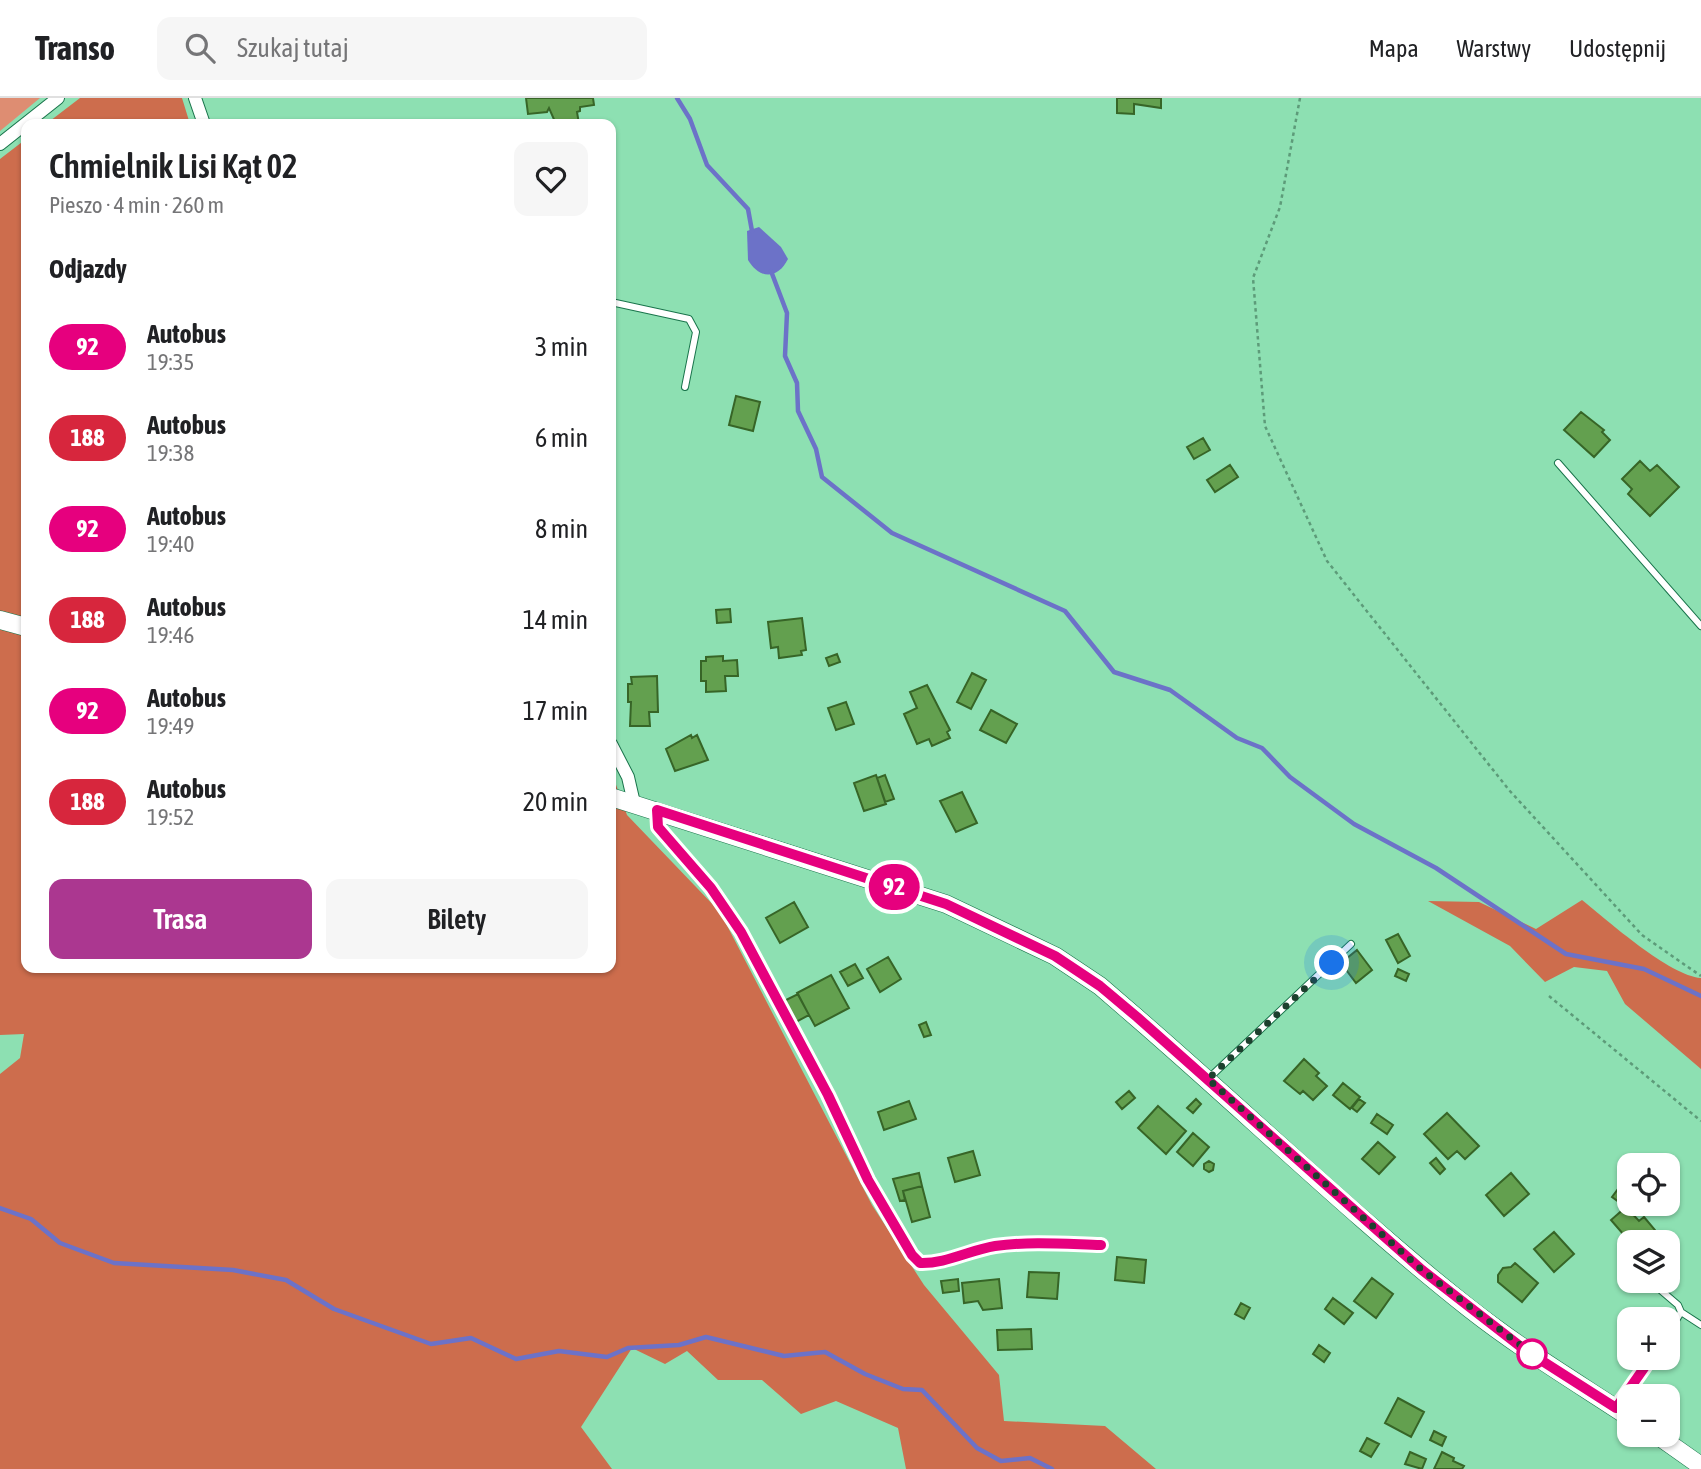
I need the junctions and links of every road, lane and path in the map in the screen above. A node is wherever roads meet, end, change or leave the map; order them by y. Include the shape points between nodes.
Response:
1 (58, 98) edge
2 (195, 98) edge
3 (1300, 98) edge
4 (32, 119) edge
5 (202, 119) edge
6 (21, 127) edge
7 (0, 144) edge
8 (616, 303) edge
9 (685, 387) dead end
10 (1558, 463) dead end
11 (0, 620) edge
12 (21, 626) edge
13 (1701, 626) edge
14 (616, 754) edge
15 (616, 798) edge
16 (634, 803) junction
17 (657, 810) junction
18 (1351, 944) dead end
19 (1701, 976) edge
20 (1549, 996) dead end
21 (1208, 1079) junction
22 (1701, 1121) edge
23 (1101, 1245) dead end
24 (1664, 1293) edge
25 (1681, 1312) joint
26 (1701, 1325) edge
27 (1617, 1409) edge
28 (1674, 1447) edge
29 (1701, 1466) edge

1 - 4 street
2 - 5 street
3 - 19 path via 1280,207 1253,278 1265,426 1327,561 1509,790 1642,936
6 - 7 street
8 - 9 lane via 689,319 696,332
10 - 13 lane
11 - 12 street
14 - 16 street
15 - 16 street
16 - 17 street
17 - 21 street via 946,904 1023,938 1100,986
17 - 23 lane via 658,827 711,888 741,932 868,1180 920,1263 994,1246
18 - 21 lane
20 - 22 path
21 - 27 street via 1452,1294 1525,1350
24 - 25 lane
25 - 26 lane
28 - 29 street

